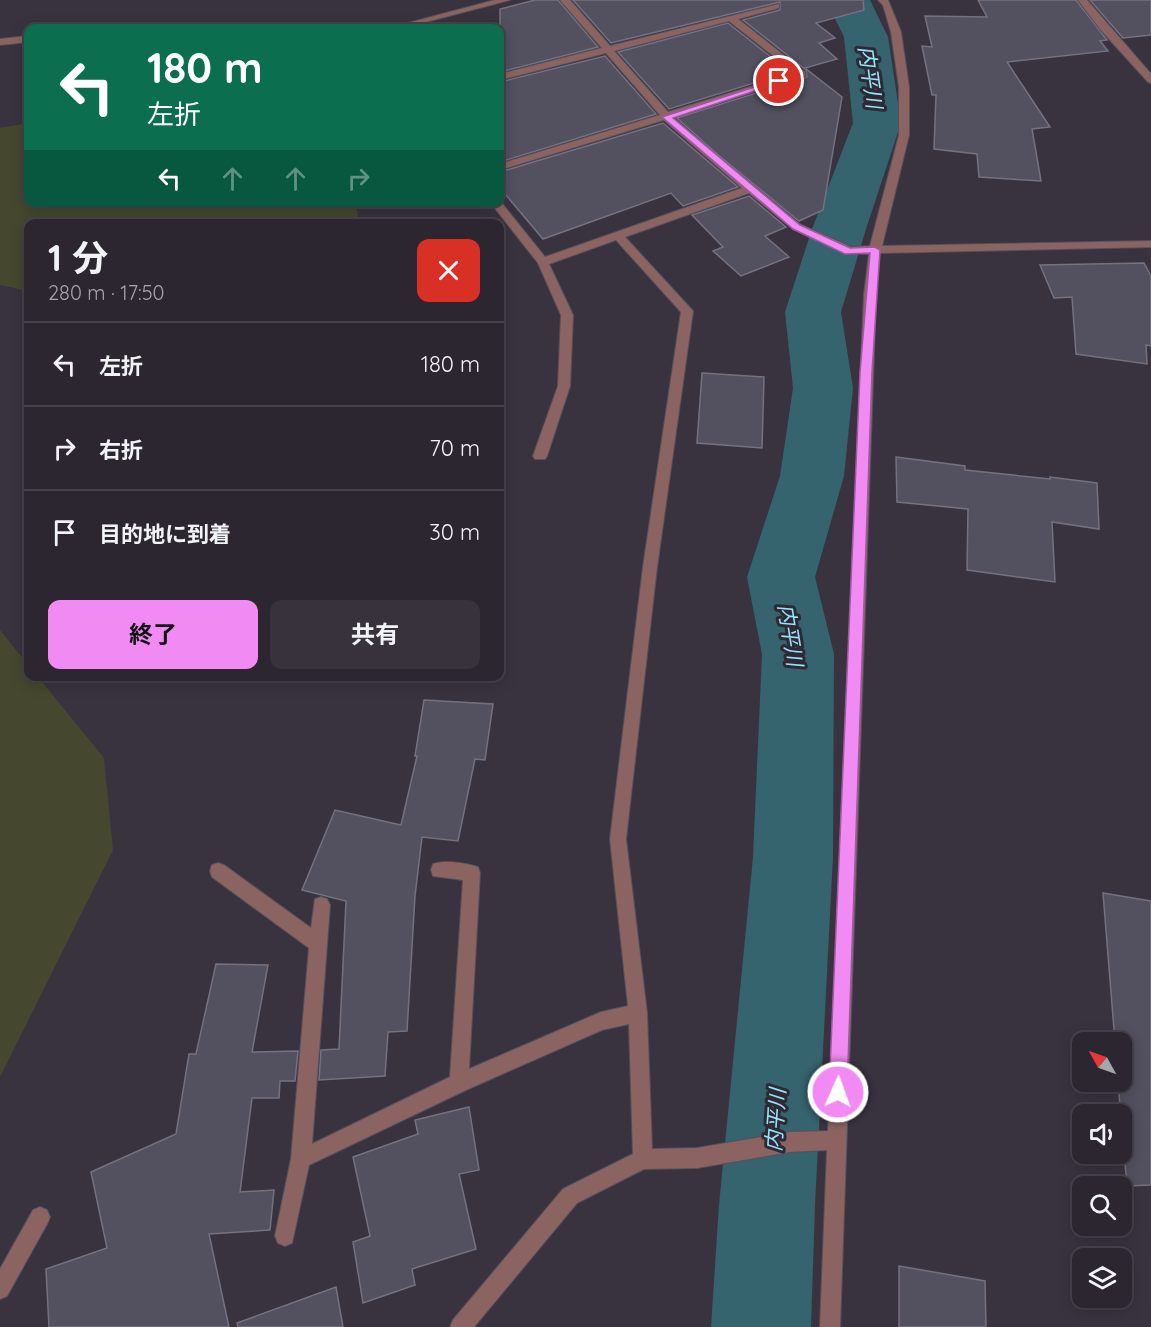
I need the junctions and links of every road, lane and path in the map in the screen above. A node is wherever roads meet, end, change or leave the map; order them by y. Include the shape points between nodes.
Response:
1 (506, 0) edge
2 (565, 0) edge
3 (883, 0) edge
4 (1082, 0) edge
5 (776, 6) dead end
6 (731, 18) junction
7 (410, 24) edge
8 (24, 39) edge
9 (0, 42) edge
10 (605, 49) junction
11 (504, 76) edge
12 (1151, 80) edge
13 (667, 117) junction
14 (504, 166) edge
15 (750, 189) junction
16 (499, 207) edge
17 (617, 235) junction
18 (1151, 244) edge
19 (875, 250) junction
20 (543, 262) junction
21 (540, 456) dead end
22 (439, 870) dead end
23 (218, 871) dead end
24 (321, 905) dead end
25 (317, 943) junction
26 (638, 1013) junction
27 (459, 1083) junction
28 (836, 1140) junction
29 (301, 1159) junction
30 (643, 1159) junction
31 (40, 1217) dead end
32 (285, 1236) dead end
33 (0, 1289) edge
34 (460, 1327) edge
35 (830, 1327) edge

1 - 7 street
2 - 10 street
3 - 19 street via 896,32 904,87 904,135
4 - 12 street
5 - 6 street
6 - 10 street
6 - 13 street via 802,74
8 - 9 street
10 - 11 street
10 - 13 street
13 - 14 street
13 - 15 street
15 - 17 street
15 - 19 street via 811,235 849,251
16 - 20 street
17 - 20 street
17 - 26 street via 687,311 650,567 618,839
18 - 19 street
19 - 28 street via 866,372
20 - 21 street via 567,315 564,386
22 - 27 street via 472,873
23 - 25 street
24 - 25 street
25 - 29 street
26 - 27 street via 602,1021
26 - 30 street
27 - 29 street
28 - 30 street via 790,1142 697,1158
28 - 35 street
29 - 32 street
30 - 34 street via 570,1196
31 - 33 street

